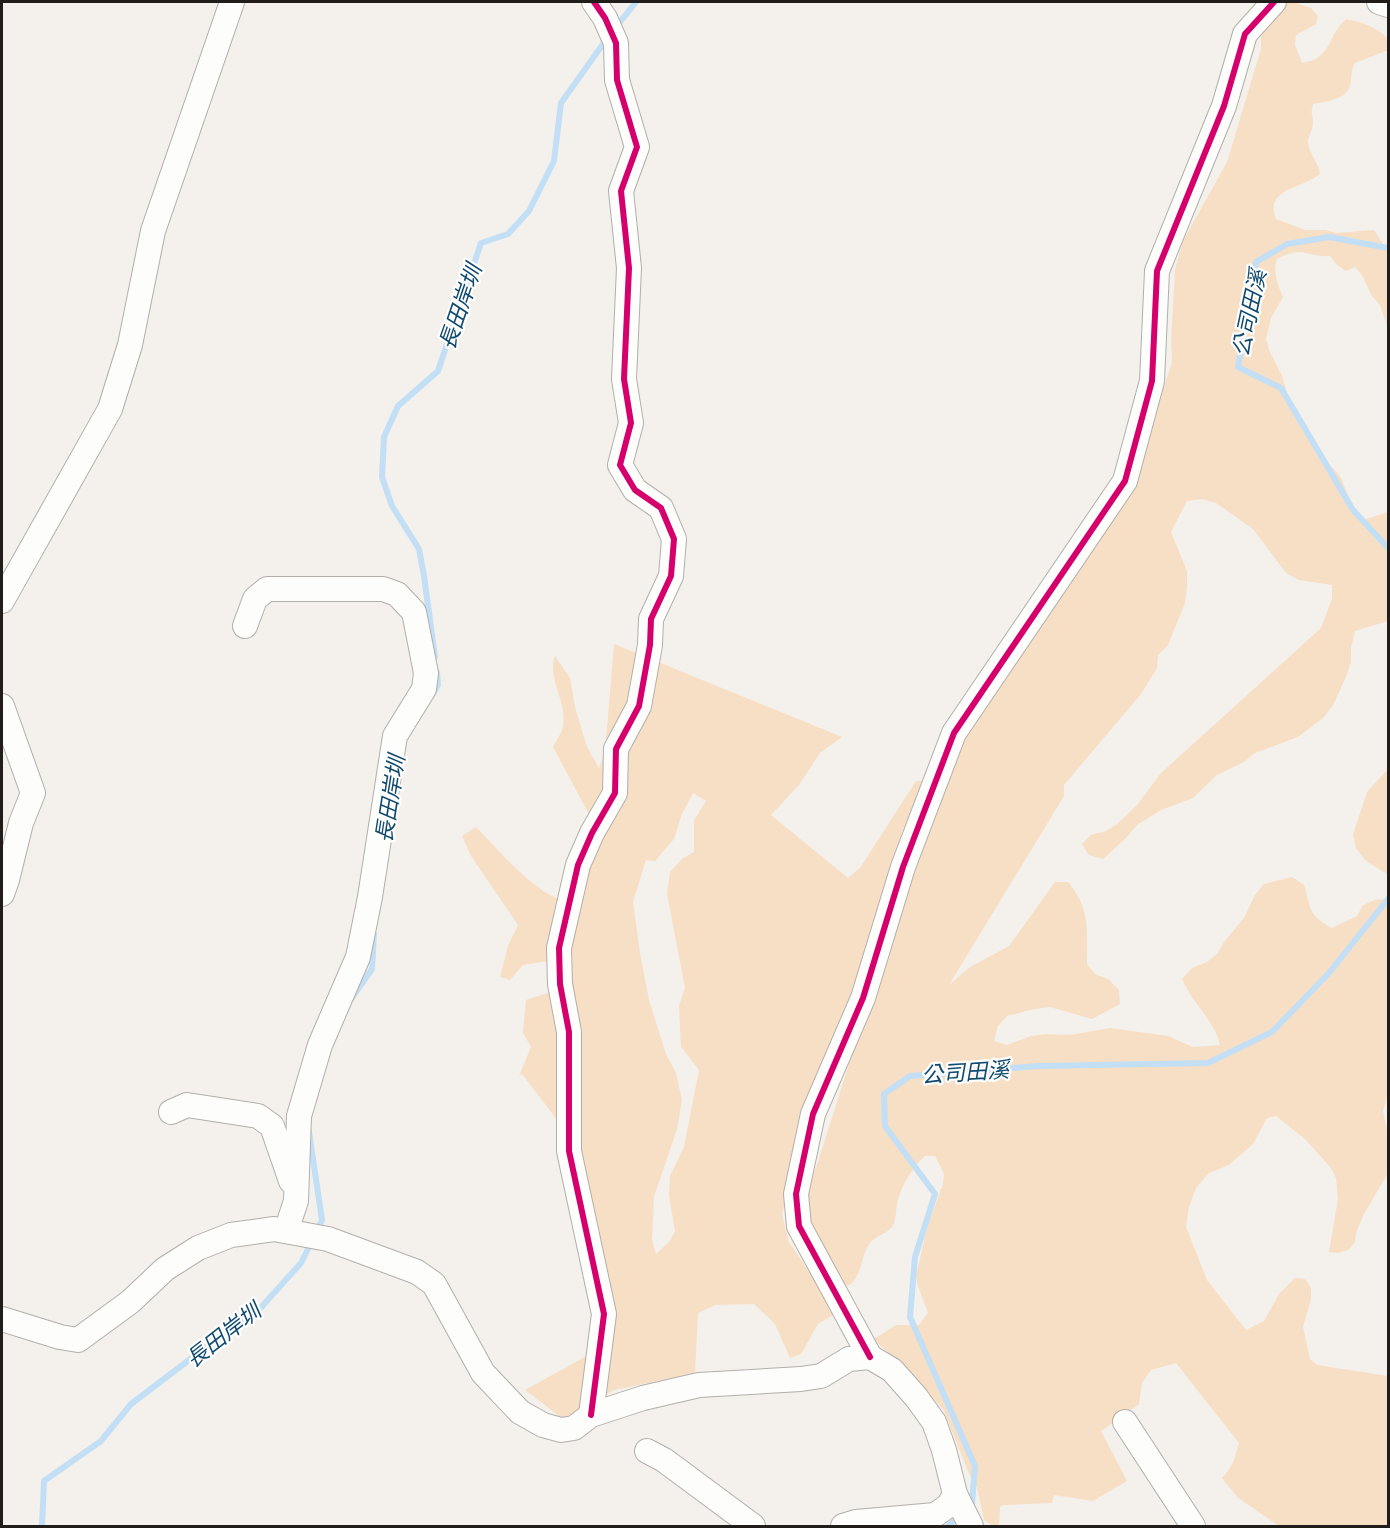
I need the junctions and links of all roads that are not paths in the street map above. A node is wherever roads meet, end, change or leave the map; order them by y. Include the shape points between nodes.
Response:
1 (232, 2) edge
2 (594, 2) edge
3 (1274, 2) edge
4 (1379, 2) edge
5 (1389, 5) edge
6 (2, 601) edge
7 (245, 626) dead end
8 (2, 706) edge
9 (2, 894) edge
10 (171, 1112) dead end
11 (296, 1201) junction
12 (292, 1232) junction
13 (2, 1319) edge
14 (870, 1357) junction
15 (591, 1415) junction
16 (1125, 1422) dead end
17 (647, 1450) dead end
18 (956, 1496) junction
19 (753, 1527) edge
20 (843, 1527) edge
21 (971, 1527) edge
22 (1193, 1527) edge

1 - 6 street via 153,231 130,345 110,409
2 - 15 street via 616,43 617,80 637,147 621,191 629,268 624,379 631,423 620,465 635,490 661,508 674,539 671,576 651,619 639,706 616,748 615,793 578,865 559,948 560,984 569,1032 569,1151 604,1314
3 - 14 street via 1245,34 1224,106 1157,271 1152,381 1125,481 954,733 903,867 863,998 813,1114 796,1194 799,1226
4 - 5 street
7 - 11 street via 255,599 267,589 383,589 397,594 414,612 426,673 424,689 394,736 358,957 320,1045 299,1116
8 - 9 street via 33,793
10 - 11 street via 187,1105 258,1116 272,1126
11 - 12 street
12 - 13 street via 274,1229 231,1235 198,1248 165,1269 130,1302 78,1340
12 - 15 street via 328,1239 417,1272 434,1284 483,1373 520,1412 561,1430 574,1428
14 - 15 street via 849,1359 821,1376 699,1385
14 - 18 street via 892,1370 934,1422
16 - 22 street
17 - 19 street
18 - 20 street via 935,1515 856,1522
18 - 21 street

